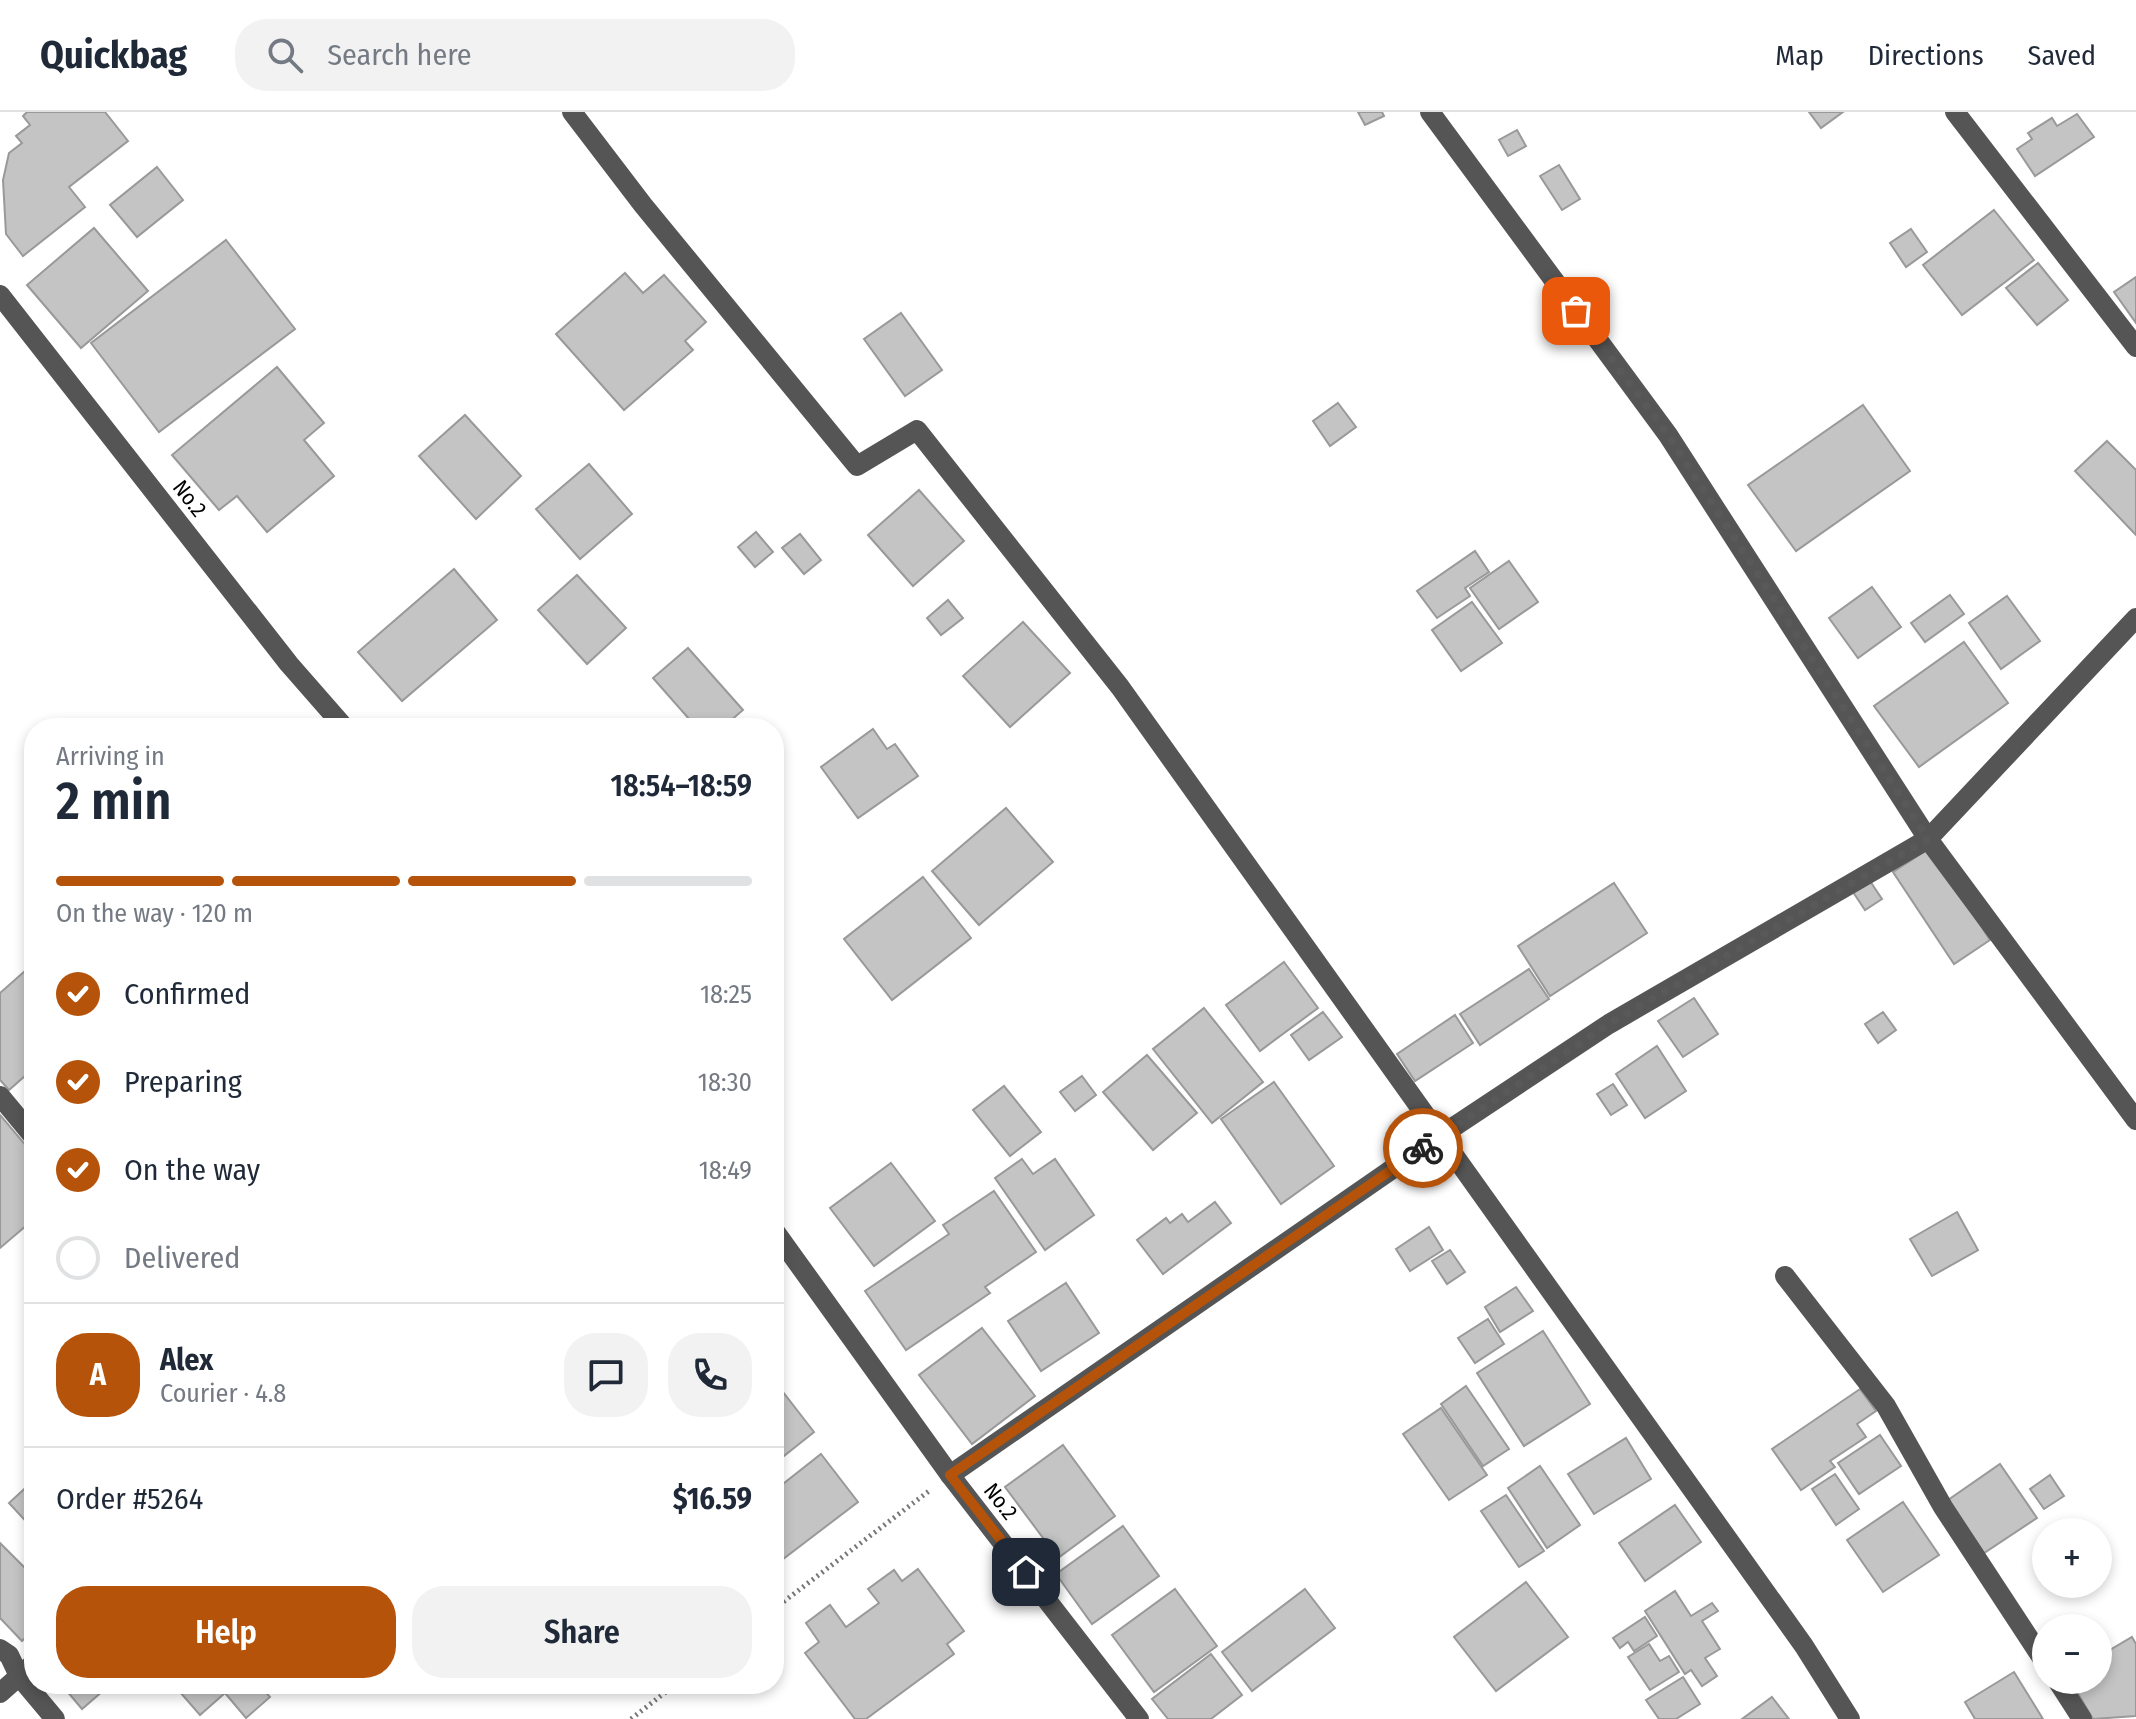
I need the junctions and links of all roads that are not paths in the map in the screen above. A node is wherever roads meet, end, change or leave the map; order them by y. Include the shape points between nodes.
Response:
1 (572, 112) edge
2 (1430, 112) edge
3 (1955, 112) edge
4 (0, 295) edge
5 (2136, 347) edge
6 (2136, 618) edge
7 (336, 718) edge
8 (1928, 839) junction
9 (0, 1096) edge
10 (2136, 1120) edge
11 (24, 1125) edge
12 (1440, 1136) junction
13 (784, 1244) edge
14 (1785, 1276) dead end
15 (950, 1475) junction
16 (2032, 1643) edge
17 (0, 1649) edge
18 (24, 1668) edge
19 (24, 1673) edge
20 (0, 1693) edge
21 (41, 1694) edge
22 (2066, 1694) edge
23 (55, 1719) edge
24 (1139, 1719) edge
25 (1850, 1719) edge
26 (2082, 1719) edge

1 - 12 street via 857,466 917,430 1120,687
2 - 8 street via 1668,435
3 - 5 street
4 - 7 street, No.2
6 - 8 street
8 - 10 street
8 - 12 street via 1609,1024
9 - 11 street
12 - 15 street
12 - 25 street via 1804,1646
13 - 15 street, No.2
14 - 16 street via 1886,1406 1943,1507
15 - 24 street, No.2
17 - 18 street
19 - 20 street
21 - 23 street
22 - 26 street

